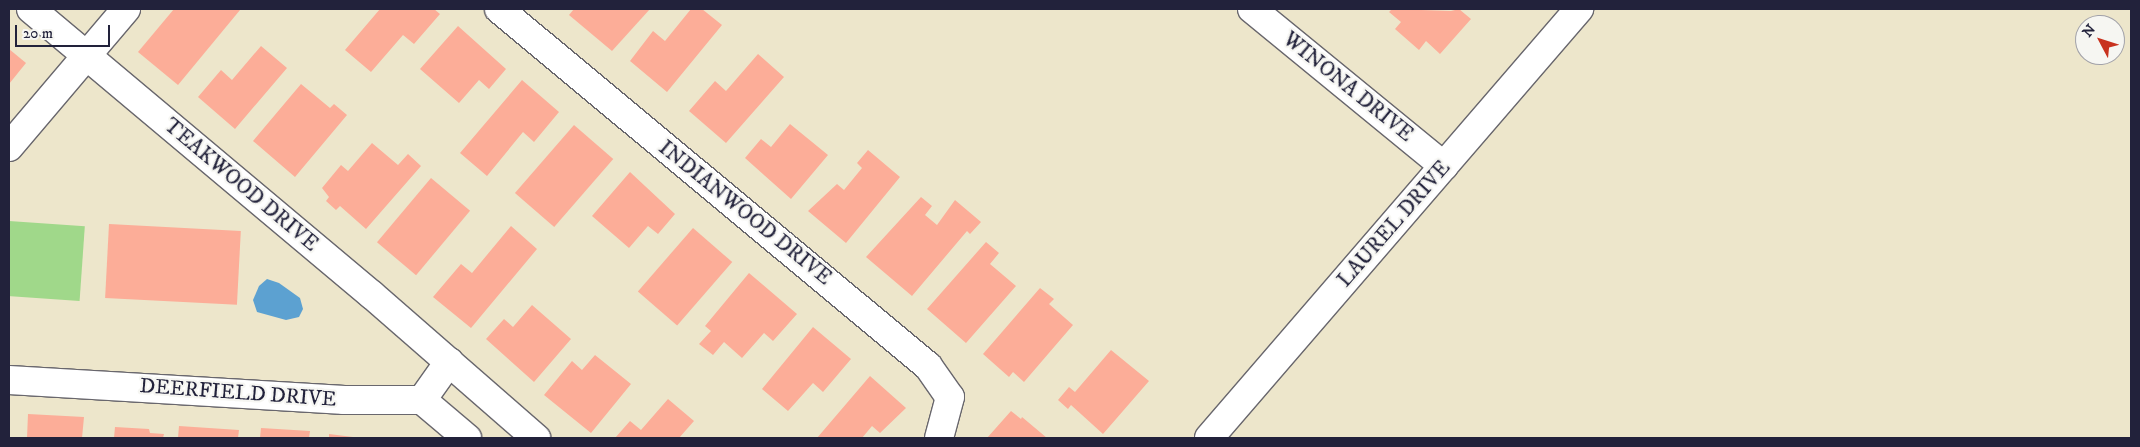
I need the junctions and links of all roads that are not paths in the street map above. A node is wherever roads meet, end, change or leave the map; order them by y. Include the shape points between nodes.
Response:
1 (31, 9) edge
2 (126, 9) edge
3 (500, 9) edge
4 (1252, 9) edge
5 (1579, 9) edge
6 (88, 53) junction
7 (9, 147) edge
8 (1444, 166) junction
9 (449, 362) junction
10 (9, 380) edge
11 (422, 400) junction
12 (467, 438) edge
13 (536, 438) edge
14 (939, 438) edge
15 (1209, 438) edge

1 - 6 street, TEAKWOOD DRIVE
2 - 6 street
3 - 14 street, INDIANWOOD DRIVE via 928,366 950,397
4 - 8 street, WINONA DRIVE
5 - 8 street, LAUREL DRIVE
6 - 7 street
6 - 9 street, TEAKWOOD DRIVE
8 - 15 street, LAUREL DRIVE
9 - 11 street
9 - 13 street, TEAKWOOD DRIVE
10 - 11 street, DEERFIELD DRIVE via 344,400
11 - 12 street

